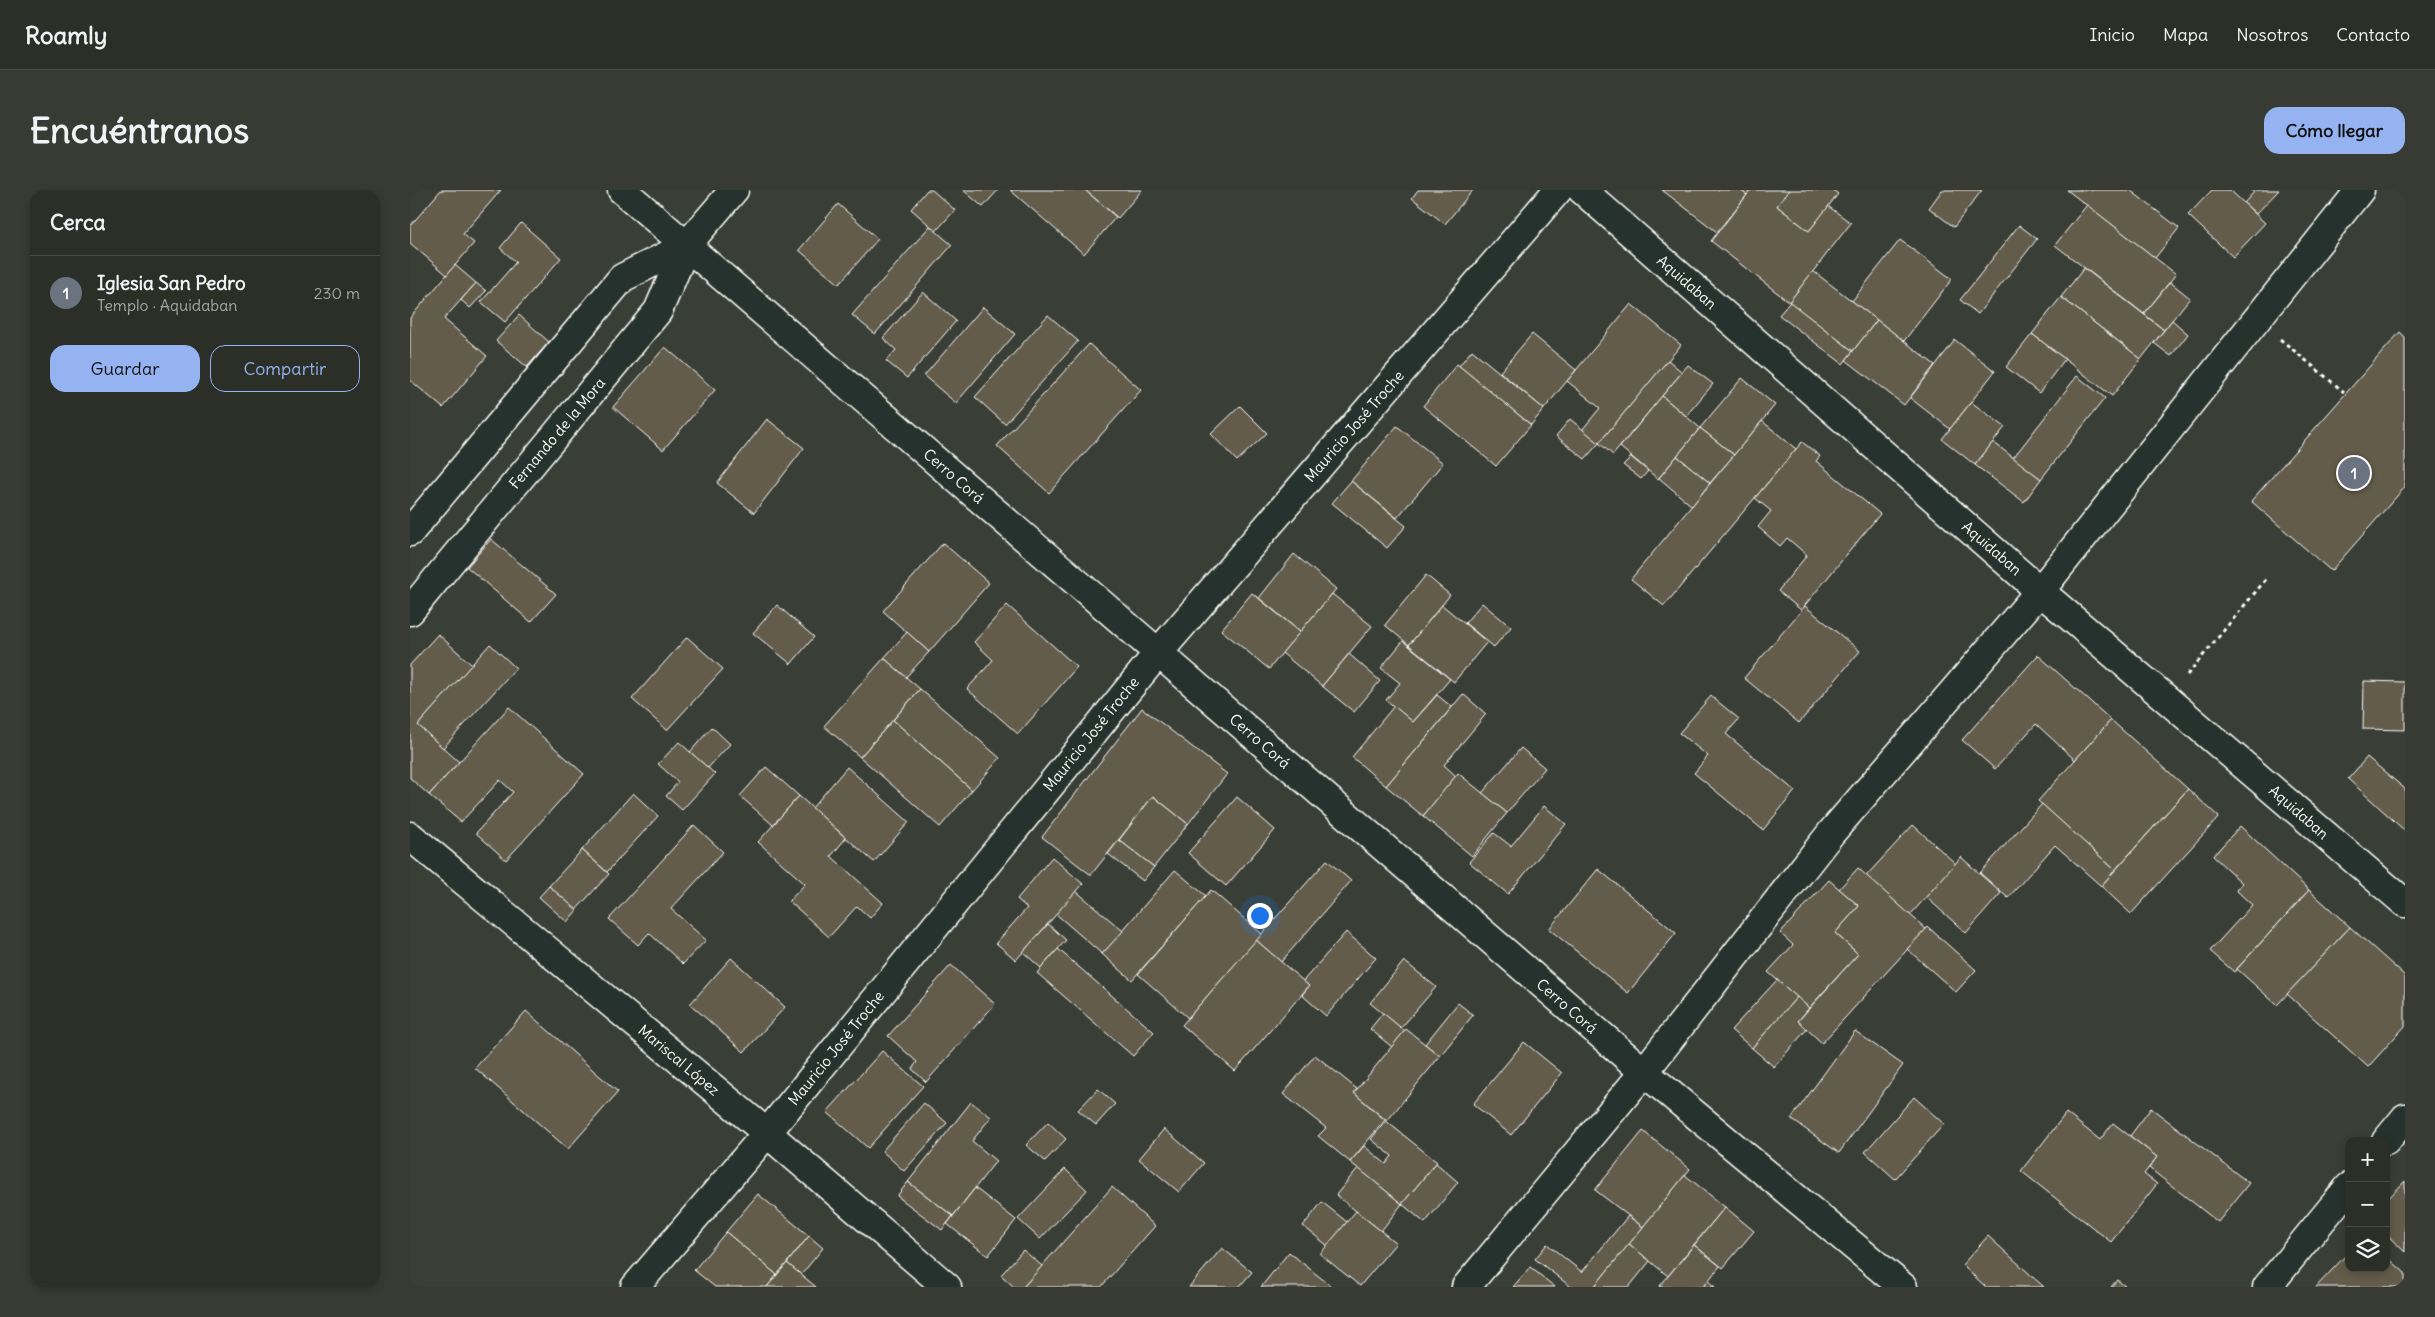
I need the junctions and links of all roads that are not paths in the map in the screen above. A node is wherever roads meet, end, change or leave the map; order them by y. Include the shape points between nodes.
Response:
1 (622, 190) edge
2 (734, 190) edge
3 (1558, 190) edge
4 (1582, 190) edge
5 (2360, 190) edge
6 (686, 246) junction
7 (410, 532) edge
8 (2040, 591) junction
9 (410, 611) edge
10 (1158, 653) junction
11 (410, 836) edge
12 (2405, 903) edge
13 (1644, 1072) junction
14 (2405, 1118) edge
15 (767, 1133) junction
16 (2389, 1137) edge
17 (2345, 1192) edge
18 (635, 1287) edge
19 (947, 1287) edge
20 (1466, 1287) edge
21 (1903, 1287) edge
22 (2267, 1287) edge

1 - 6 street, Cerro Corá
2 - 6 street, Fernando de la Mora
3 - 10 street, Mauricio José Troche
4 - 8 street, Aquidaban
5 - 8 street
6 - 7 street, Fernando de la Mora via 622,278
6 - 9 street, Fernando de la Mora via 658,311
6 - 10 street, Cerro Corá
8 - 12 street, Aquidaban
8 - 13 street via 1831,833
10 - 13 street, Cerro Corá
10 - 15 street, Mauricio José Troche
11 - 15 street, Mariscal López
13 - 20 street
13 - 21 street, Cerro Corá
14 - 16 street
15 - 18 street, Mauricio José Troche
15 - 19 street, Mariscal López
17 - 22 street

